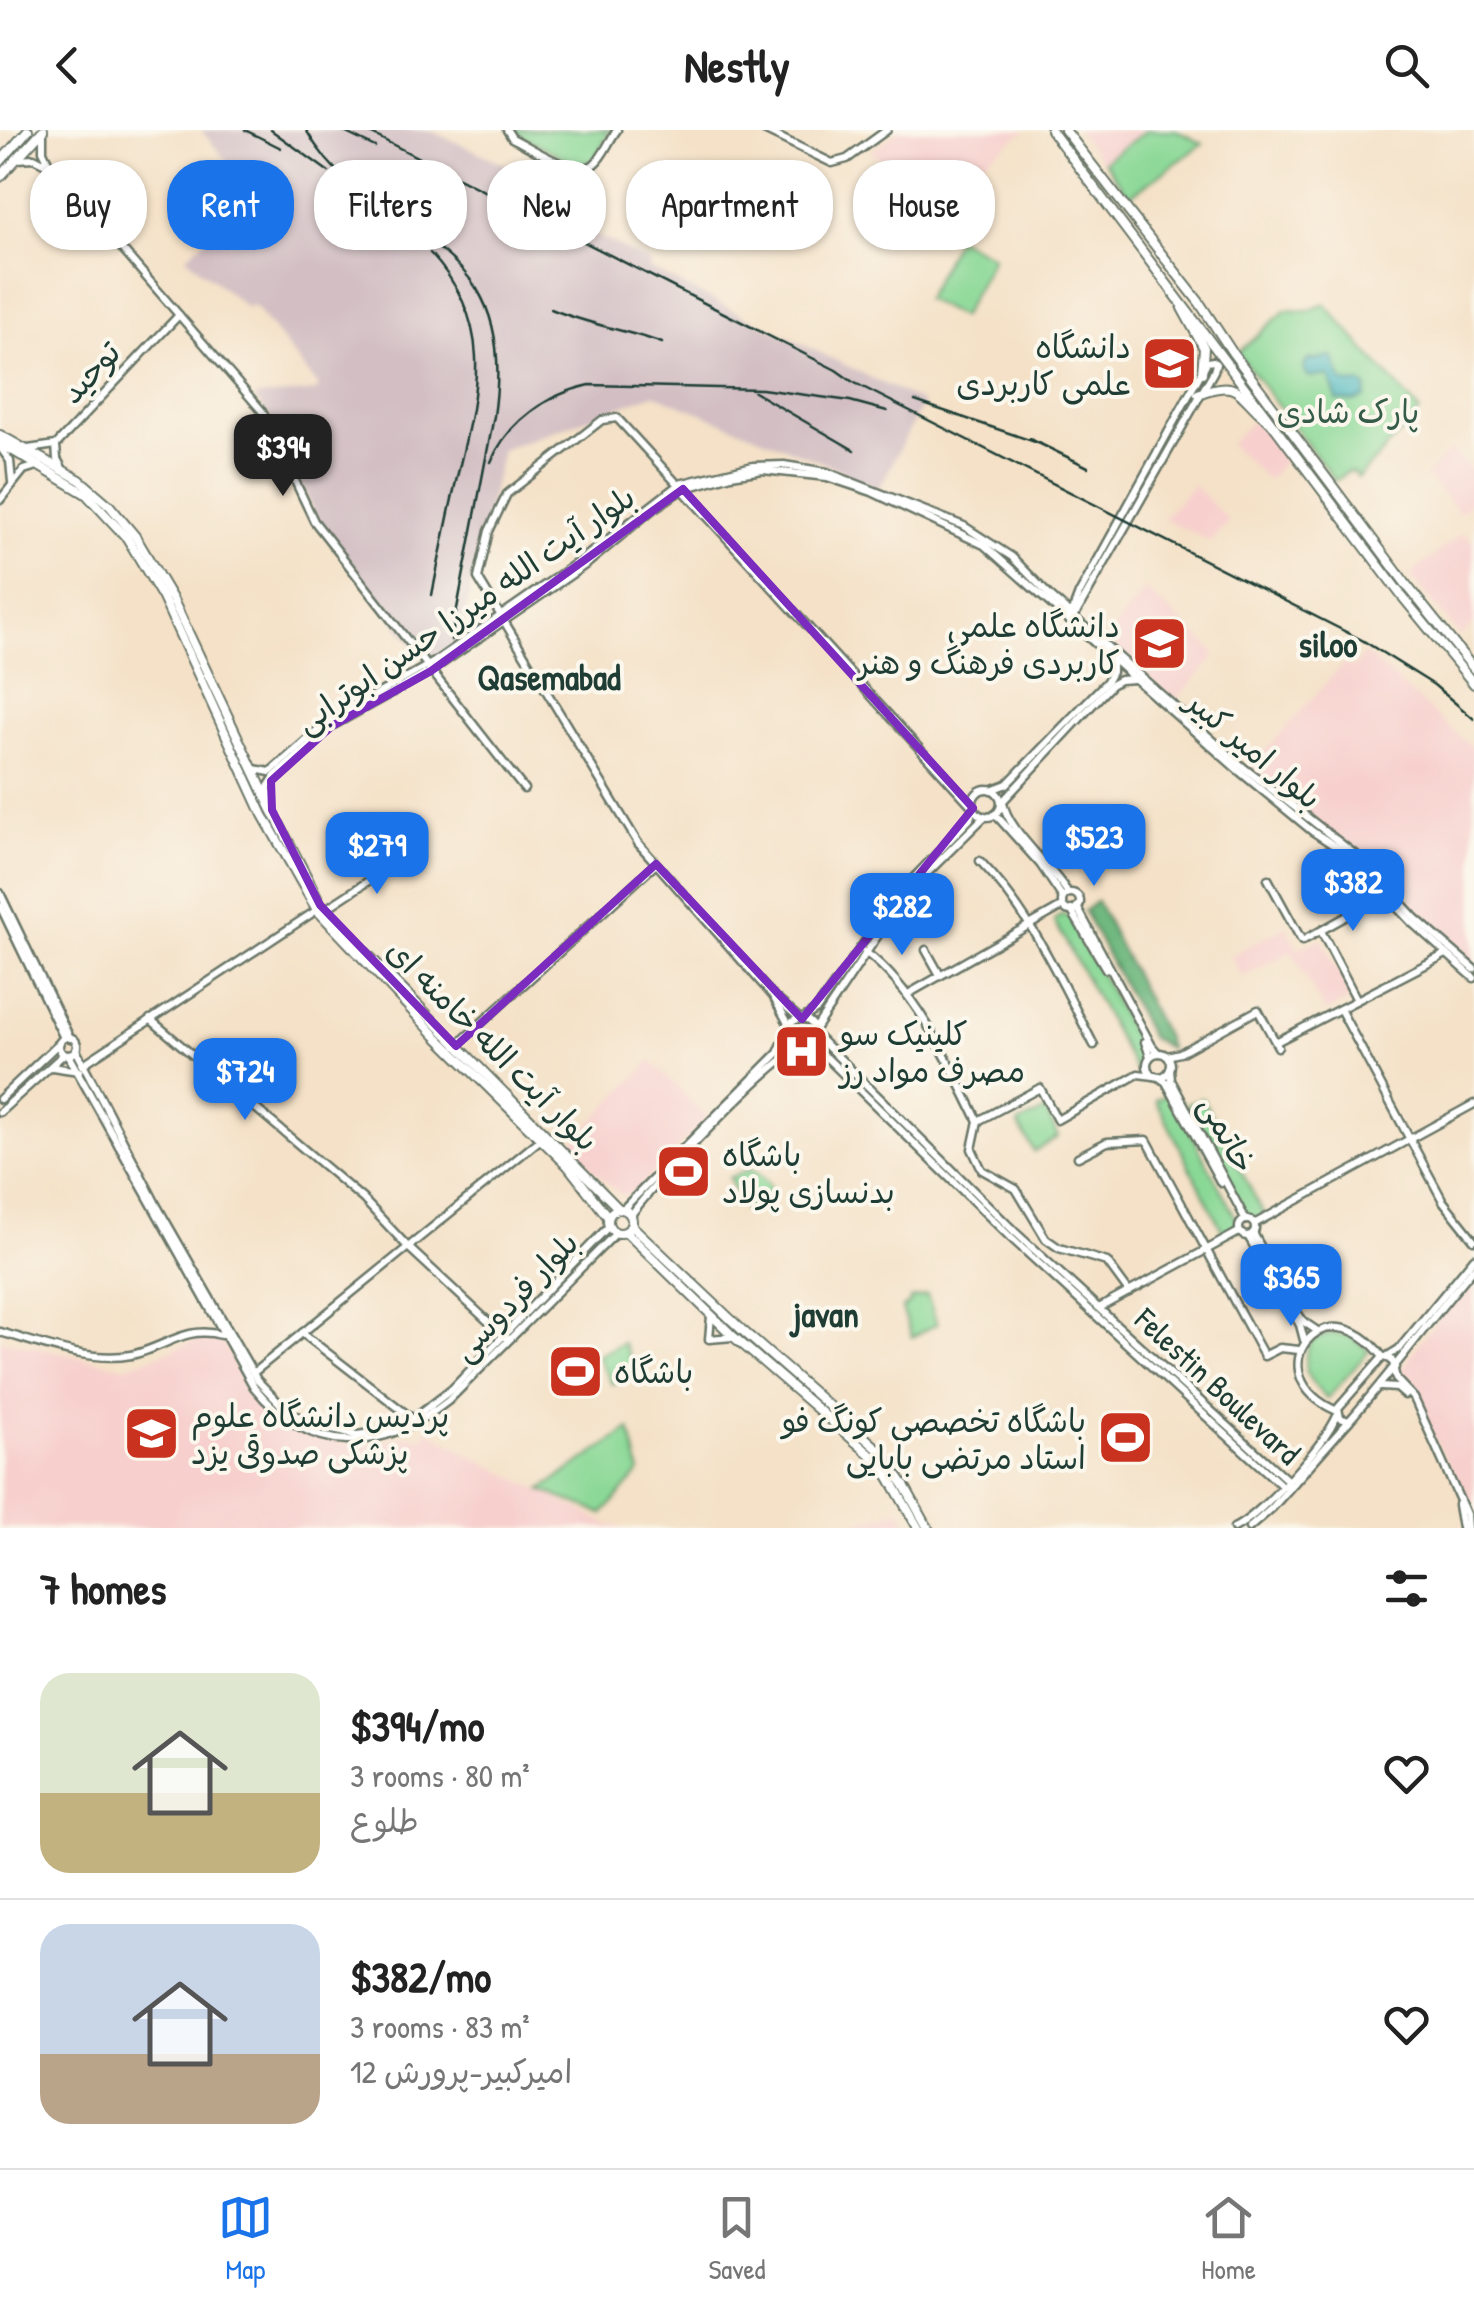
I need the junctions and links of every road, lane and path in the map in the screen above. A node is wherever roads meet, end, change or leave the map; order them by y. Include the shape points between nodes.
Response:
1 (28, 130) edge
2 (43, 130) edge
3 (507, 130) edge
4 (617, 130) edge
5 (764, 130) edge
6 (887, 130) edge
7 (1050, 130) edge
8 (1065, 130) edge
9 (15, 160) junction
10 (38, 160) edge
11 (48, 160) edge
12 (0, 162) edge
13 (0, 177) edge
14 (123, 250) edge
15 (1188, 287) junction
16 (1178, 296) junction
17 (179, 315) junction
18 (1202, 373) junction
19 (1198, 394) junction
20 (1276, 426) junction
21 (0, 434) edge
22 (0, 445) edge
23 (56, 445) junction
24 (26, 448) junction
25 (41, 466) junction
26 (62, 469) junction
27 (682, 487) junction
28 (11, 488) junction
29 (0, 500) edge
30 (1397, 580) junction
31 (1405, 592) junction
32 (1047, 597) junction
33 (1082, 597) junction
34 (1071, 617) junction
35 (501, 618) junction
36 (1088, 630) junction
37 (1112, 659) junction
38 (429, 669) junction
39 (1474, 669) edge
40 (1135, 679) junction
41 (1474, 684) edge
42 (208, 685) junction
43 (337, 720) junction
44 (1193, 727) junction
45 (252, 768) junction
46 (951, 782) junction
47 (524, 789) dead end
48 (991, 790) junction
49 (981, 791) junction
50 (1003, 802) junction
51 (972, 807) junction
52 (272, 810) junction
53 (995, 814) junction
54 (984, 816) junction
55 (410, 853) dead end
56 (980, 861) dead end
57 (656, 864) junction
58 (1268, 879) dead end
59 (0, 893) edge
60 (1385, 895) junction
61 (1064, 899) junction
62 (0, 906) edge
63 (1074, 908) junction
64 (321, 910) junction
65 (1030, 924) junction
66 (1320, 932) junction
67 (926, 950) dead end
68 (866, 952) junction
69 (1446, 954) junction
70 (1474, 969) edge
71 (940, 976) junction
72 (1474, 978) edge
73 (908, 994) junction
74 (773, 996) junction
75 (1357, 1000) junction
76 (1340, 1009) junction
77 (820, 1012) junction
78 (801, 1019) junction
79 (150, 1020) junction
80 (788, 1028) junction
81 (815, 1031) junction
82 (65, 1040) junction
83 (824, 1044) junction
84 (1094, 1045) dead end
85 (456, 1046) junction
86 (783, 1046) junction
87 (803, 1047) junction
88 (76, 1050) junction
89 (49, 1053) junction
90 (790, 1053) junction
91 (819, 1053) junction
92 (66, 1054) junction
93 (56, 1060) junction
94 (1160, 1060) junction
95 (46, 1068) junction
96 (80, 1068) junction
97 (1138, 1074) junction
98 (1156, 1076) junction
99 (0, 1099) edge
100 (1474, 1104) edge
101 (0, 1112) edge
102 (978, 1121) junction
103 (541, 1139) junction
104 (1410, 1139) junction
105 (1078, 1156) dead end
106 (603, 1201) junction
107 (623, 1223) junction
108 (1248, 1227) junction
109 (1012, 1234) junction
110 (1474, 1240) edge
111 (408, 1247) junction
112 (1207, 1250) junction
113 (1474, 1258) edge
114 (1474, 1268) edge
115 (1128, 1292) junction
116 (1099, 1308) junction
117 (215, 1315) junction
118 (711, 1315) junction
119 (520, 1319) junction
120 (728, 1324) junction
121 (493, 1326) junction
122 (1316, 1330) junction
123 (198, 1331) junction
124 (0, 1332) edge
125 (302, 1333) junction
126 (223, 1336) junction
127 (734, 1337) junction
128 (506, 1338) junction
129 (1304, 1342) junction
130 (1300, 1350) junction
131 (1384, 1357) junction
132 (1394, 1369) junction
133 (253, 1373) junction
134 (1394, 1383) junction
135 (1379, 1386) junction
136 (1337, 1413) junction
137 (414, 1419) junction
138 (1349, 1421) junction
139 (1300, 1466) junction
140 (1272, 1471) junction
141 (1286, 1484) junction
142 (1267, 1501) junction
143 (918, 1528) edge
144 (928, 1528) edge
145 (1234, 1528) edge
146 (1249, 1528) edge
147 (1465, 1528) edge

1 - 12 main road
2 - 9 main road
2 - 11 main road
3 - 4 main road via 584,169 596,163
5 - 6 main road via 832,163
7 - 16 main road
8 - 15 main road
9 - 10 main road
9 - 13 main road
14 - 17 main road
15 - 16 main road
15 - 30 main road
16 - 18 main road via 1202,342
16 - 20 main road
17 - 23 main road, توحید
17 - 38 main road via 262,411 314,521
18 - 19 main road via 1208,362 1216,364
18 - 33 main road
19 - 20 main road via 1236,388
19 - 33 main road
20 - 30 main road
21 - 24 main road, بلوار آیت الله خامنه ای
22 - 25 main road, بلوار آیت الله خامنه ای
22 - 28 main road via 10,461
23 - 24 main road
23 - 26 main road, توحید
24 - 26 main road, بلوار آیت الله خامنه ای
25 - 28 main road via 24,470
25 - 42 main road, بلوار آیت الله خامنه ای via 86,494 128,538
26 - 42 main road, بلوار آیت الله خامنه ای via 134,536 172,600
27 - 32 main road, بلوار آیت الله میرزا حسن ابوترابی via 763,465 839,475 975,532 1012,557
27 - 35 main road, بلوار آیت الله میرزا حسن ابوترابی via 588,563
27 - 35 main road via 623,423 606,417 504,499 478,574
27 - 46 main road
28 - 29 main road
30 - 31 main road
31 - 39 main road
31 - 41 main road
32 - 33 main road
32 - 34 main road, بلوار امیر کبیر
33 - 34 main road
33 - 36 main road
34 - 36 main road, بلوار امیر کبیر
34 - 37 main road, بلوار امیر کبیر
35 - 38 main road, بلوار آیت الله میرزا حسن ابوترابی
35 - 57 main road
36 - 44 main road, بلوار امیر کبیر
37 - 40 main road, بلوار امیر کبیر
37 - 48 main road via 1107,681 1008,784
38 - 43 main road, بلوار آیت الله میرزا حسن ابوترابی
38 - 47 main road
40 - 44 main road, بلوار امیر کبیر
40 - 50 main road via 1111,685
42 - 45 main road, بلوار آیت الله خامنه ای
42 - 64 main road, بلوار آیت الله خامنه ای via 263,815
43 - 45 main road, بلوار آیت الله میرزا حسن ابوترابی via 270,772
43 - 52 main road, بلوار آیت الله میرزا حسن ابوترابی via 271,781
44 - 60 main road, بلوار امیر کبیر via 1344,852
44 - 70 main road, بلوار امیر کبیر via 1361,859
45 - 52 main road, بلوار آیت الله خامنه ای
46 - 49 main road
46 - 51 main road
48 - 49 main road
48 - 50 main road
49 - 51 main road
50 - 53 main road
50 - 61 main road via 1008,821 1045,860
51 - 54 main road
51 - 77 main road via 970,819 900,892
52 - 64 main road, بلوار آیت الله خامنه ای
53 - 54 main road
53 - 61 main road
54 - 68 main road via 915,885
55 - 64 main road
56 - 65 main road
57 - 74 main road
57 - 85 main road
58 - 66 main road via 1302,941
59 - 82 main road
60 - 66 main road
60 - 69 main road, بلوار امیر کبیر
61 - 63 main road
61 - 63 main road, خاتمی via 1078,897
61 - 65 main road
62 - 82 main road
63 - 94 main road, خاتمی
64 - 79 main road
64 - 85 main road, بلوار آیت الله خامنه ای
64 - 103 main road, بلوار آیت الله خامنه ای
65 - 71 main road
65 - 84 main road
66 - 75 main road
67 - 71 main road
68 - 73 main road
68 - 77 main road
69 - 72 main road, بلوار امیر کبیر
69 - 75 main road
71 - 73 main road
73 - 102 main road
74 - 78 main road, Felestin Boulevard
74 - 80 main road
75 - 76 main road
76 - 94 main road via 1277,1045 1258,1010
76 - 104 main road
77 - 78 main road
77 - 81 main road
78 - 80 main road
78 - 81 main road, Felestin Boulevard
79 - 96 main road
79 - 111 main road via 363,1200
80 - 86 main road
80 - 87 main road via 790,1042
81 - 83 main road, Felestin Boulevard
81 - 87 main road
82 - 88 main road via 76,1043
82 - 89 main road
82 - 92 main road
83 - 91 main road
83 - 109 main road, Felestin Boulevard
85 - 106 main road, بلوار آیت الله خامنه ای via 560,1146
86 - 90 main road
86 - 107 main road
87 - 90 main road
87 - 91 main road, Felestin Boulevard
88 - 92 main road
88 - 96 main road
89 - 93 main road via 57,1053
89 - 99 main road
90 - 107 main road
91 - 109 main road, Felestin Boulevard
92 - 93 main road
92 - 96 main road
93 - 95 main road
94 - 97 main road
94 - 98 main road, خاتمی
94 - 98 main road
94 - 108 main road, خاتمی
95 - 96 main road
95 - 101 main road
96 - 117 main road
97 - 98 main road
97 - 102 main road via 1058,1120 1040,1088
98 - 108 main road, خاتمی via 1166,1082
100 - 104 main road
102 - 115 main road via 972,1148 982,1170 1016,1189 1046,1238 1107,1262
103 - 106 main road, بلوار آیت الله خامنه ای
103 - 111 main road
104 - 108 main road
104 - 110 main road via 1443,1201
105 - 112 main road via 1107,1142 1147,1140
106 - 107 main road, بلوار آیت الله خامنه ای
107 - 118 main road
107 - 119 main road, بلوار فردوسی
107 - 120 main road
107 - 128 main road, بلوار فردوسی
108 - 112 main road
108 - 122 main road, خاتمی via 1296,1311
108 - 129 main road, خاتمی
109 - 116 main road, Felestin Boulevard
109 - 140 main road, Felestin Boulevard
111 - 121 main road
111 - 125 main road
112 - 115 main road
112 - 130 main road via 1264,1356 1280,1348
113 - 131 main road via 1399,1349
114 - 132 main road
115 - 116 main road
116 - 140 main road, Felestin Boulevard
117 - 123 main road
117 - 126 main road, بلوار فردوسی
117 - 133 main road, بلوار فردوسی
118 - 120 main road
118 - 127 main road via 709,1339
119 - 121 main road
119 - 128 main road, بلوار فردوسی
120 - 127 main road
120 - 144 main road via 879,1450
121 - 128 main road
122 - 129 main road
122 - 131 main road via 1352,1329
123 - 124 main road via 129,1355 98,1355
123 - 126 main road
125 - 133 main road
125 - 137 main road
126 - 128 main road, بلوار فردوسی via 254,1387 281,1414 315,1433 358,1441 426,1419
127 - 143 main road via 873,1457
128 - 137 main road, بلوار فردوسی
129 - 130 main road
130 - 136 main road via 1301,1382
131 - 132 main road
131 - 136 main road
132 - 134 main road
132 - 135 main road
133 - 137 main road, بلوار فردوسی via 271,1398 317,1427 357,1435
134 - 135 main road
134 - 147 main road via 1411,1400
134 - 147 main road via 1414,1398 1466,1514
135 - 138 main road
136 - 138 main road
136 - 139 main road
138 - 141 main road
139 - 140 main road
139 - 141 main road
140 - 141 main road, Felestin Boulevard
140 - 142 main road
141 - 142 main road
141 - 146 main road
142 - 145 main road

